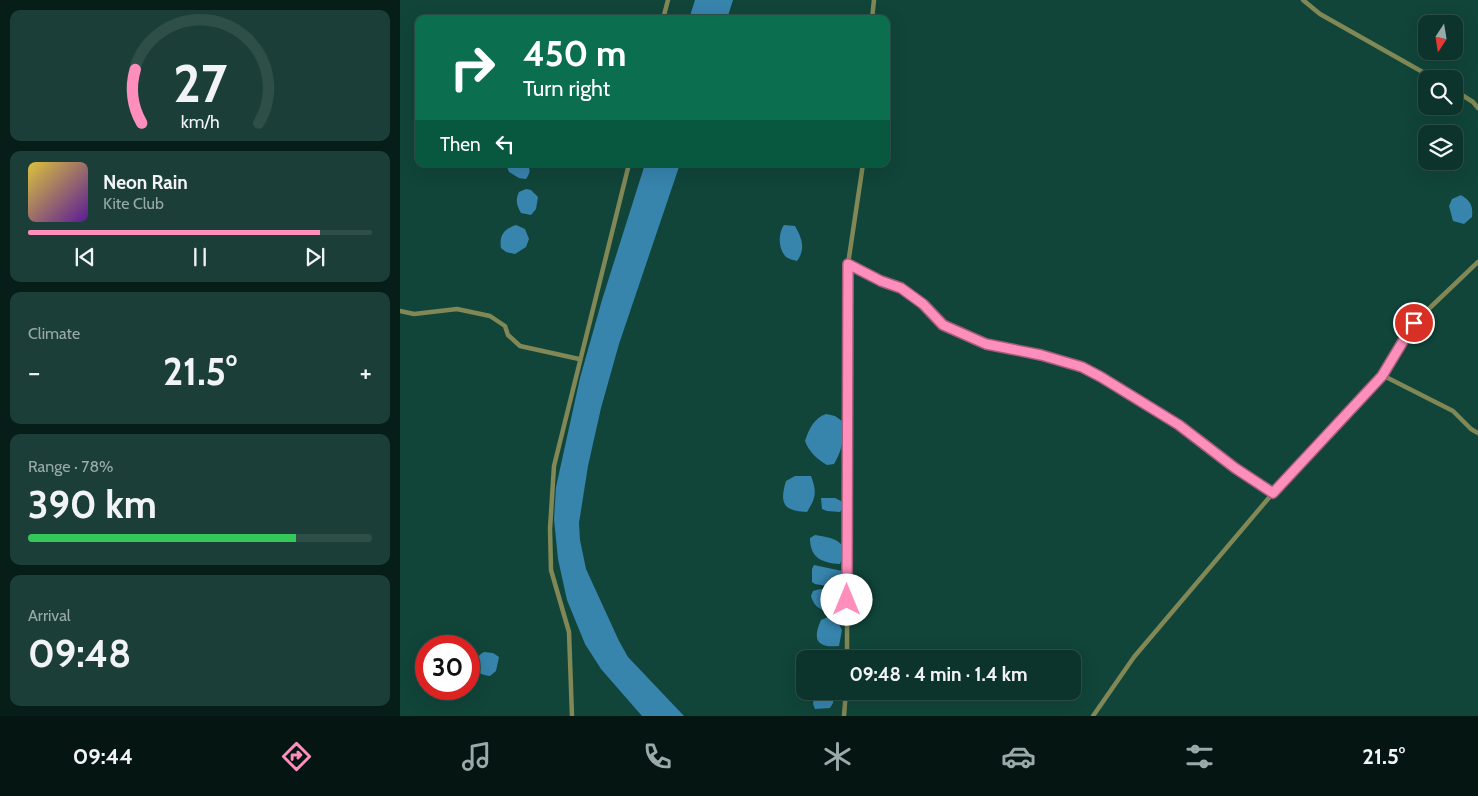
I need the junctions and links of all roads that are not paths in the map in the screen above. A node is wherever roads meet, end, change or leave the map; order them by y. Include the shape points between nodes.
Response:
1 (668, 0) edge
2 (874, 0) edge
3 (1303, 0) edge
4 (664, 15) edge
5 (872, 15) edge
6 (1419, 70) edge
7 (1463, 96) edge
8 (1478, 108) edge
9 (628, 167) edge
10 (863, 167) edge
11 (1478, 262) edge
12 (848, 264) junction
13 (400, 310) edge
14 (580, 359) junction
15 (1382, 376) junction
16 (1478, 433) edge
17 (1273, 493) junction
18 (847, 650) edge
19 (845, 700) edge
20 (572, 716) edge
21 (844, 716) edge
22 (1092, 716) edge

1 - 4 street
2 - 5 street
3 - 6 street via 1320,14
7 - 8 street
9 - 14 street
10 - 12 street
11 - 15 street via 1414,323
12 - 17 street via 901,288 923,304 943,325 986,344 1041,355 1082,367 1101,377 1179,425
12 - 18 street
13 - 14 street via 414,314 457,309 490,316 505,326 508,335 520,346
14 - 20 street via 554,466 550,530 551,570 569,632
15 - 16 street via 1453,411
15 - 17 street
17 - 22 street via 1134,657
19 - 21 street

